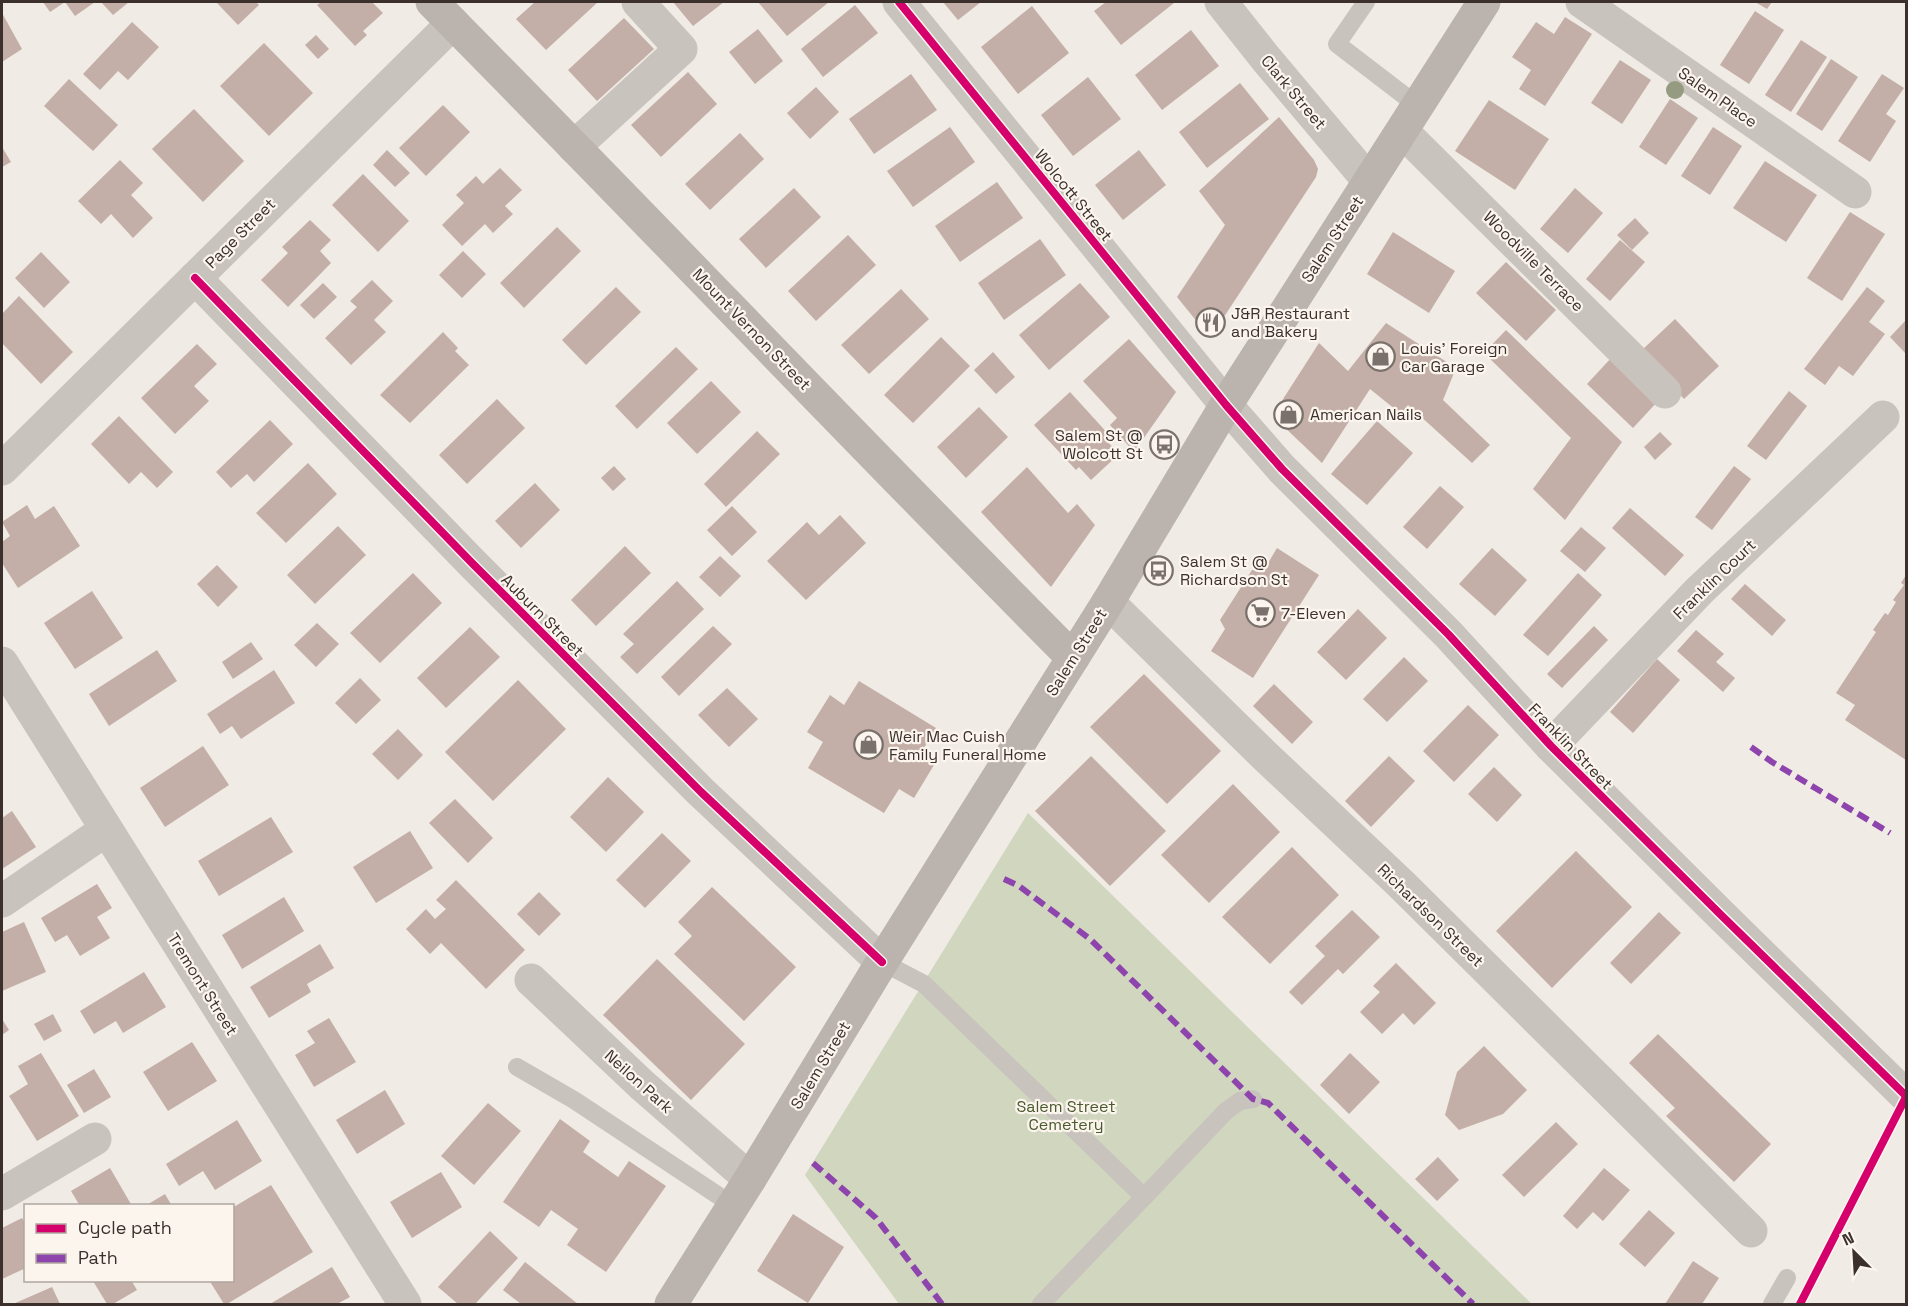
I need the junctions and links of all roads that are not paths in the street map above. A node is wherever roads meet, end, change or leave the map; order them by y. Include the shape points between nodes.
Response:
1 (638, 2) edge
2 (899, 2) edge
3 (1221, 2) edge
4 (1366, 2) edge
5 (1484, 2) edge
6 (1582, 2) edge
7 (442, 12) edge
8 (1410, 118) junction
9 (574, 147) junction
10 (1369, 181) junction
11 (1855, 192) dead end
12 (195, 278) junction
13 (1665, 392) dead end
14 (1226, 405) junction
15 (1883, 417) dead end
16 (2, 469) edge
17 (1108, 602) junction
18 (1073, 658) junction
19 (2, 663) edge
20 (1551, 746) junction
21 (106, 830) junction
22 (2, 901) edge
23 (882, 962) junction
24 (531, 980) dead end
25 (517, 1067) dead end
26 (1906, 1096) edge
27 (1253, 1099) dead end
28 (95, 1139) dead end
29 (742, 1192) junction
30 (2, 1194) edge
31 (1144, 1197) junction
32 (1751, 1231) dead end
33 (1787, 1278) dead end
34 (405, 1305) edge
35 (671, 1305) edge
36 (1041, 1305) edge
37 (1772, 1305) edge

1 - 9 street via 681,49
2 - 14 street, Wolcott Street
3 - 10 street, Clark Street
4 - 8 lane via 1337,44
5 - 8 main road, Salem Street
6 - 11 street, Salem Place
7 - 9 main road, Mount Vernon Street
7 - 12 street, Page Street
8 - 10 main road, Salem Street
8 - 13 street, Woodville Terrace
9 - 18 main road, Mount Vernon Street
10 - 14 main road, Salem Street
12 - 16 street, Page Street
12 - 23 street, Auburn Street via 693,784
14 - 17 main road, Salem Street
14 - 20 street, Franklin Street via 1282,469 1448,634
15 - 20 street, Franklin Court via 1699,591
17 - 18 main road, Salem Street
17 - 32 street, Richardson Street via 1401,884
18 - 23 main road, Salem Street
19 - 21 street, Tremont Street
20 - 26 street, Franklin Street
21 - 22 street
21 - 34 street, Tremont Street
23 - 29 main road, Salem Street
23 - 31 lane via 924,984
24 - 29 street, Neilon Park via 642,1085
25 - 29 lane
27 - 31 lane via 1240,1101 1226,1111
28 - 30 street
29 - 35 main road, Salem Street
31 - 36 lane
33 - 37 lane

